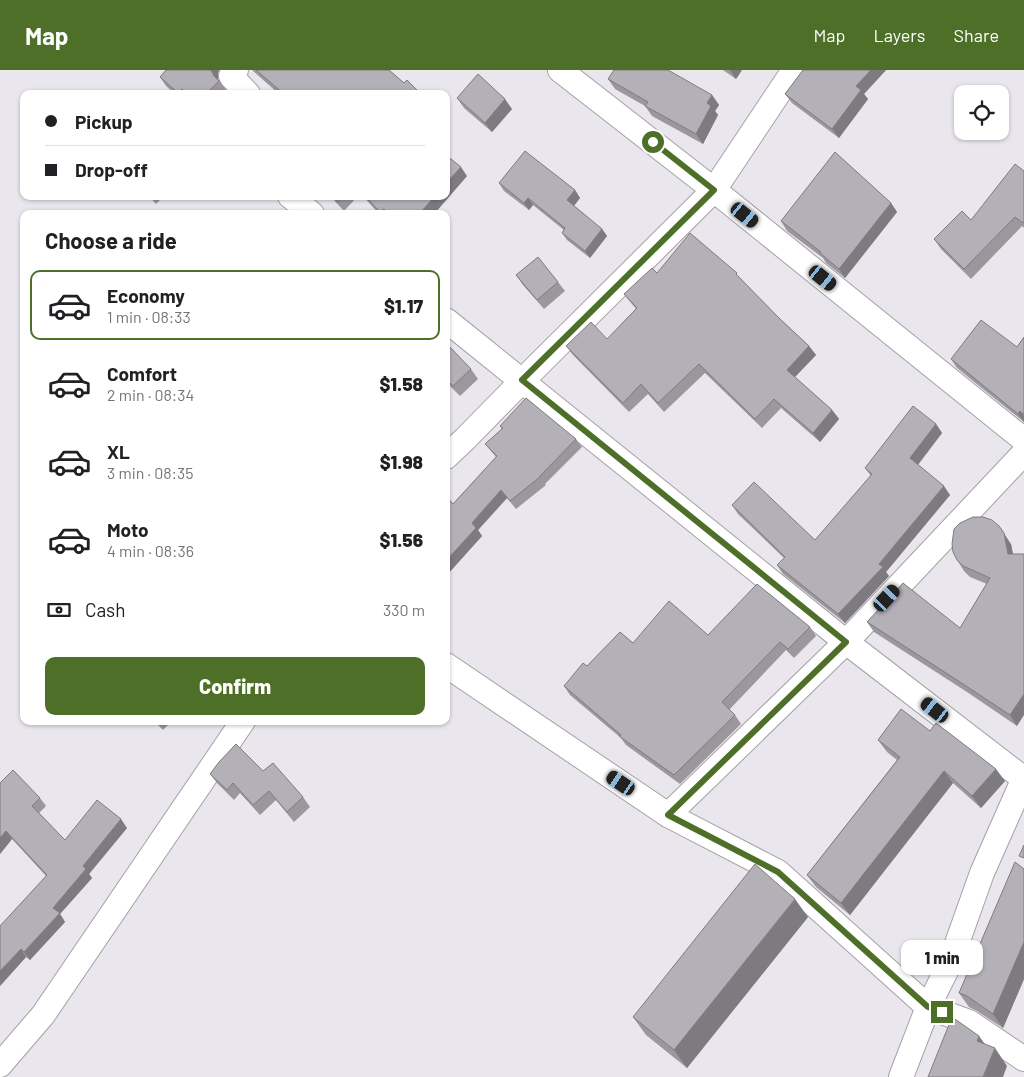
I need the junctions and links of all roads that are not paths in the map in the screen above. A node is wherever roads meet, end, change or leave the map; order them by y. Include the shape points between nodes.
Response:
1 (236, 70) edge
2 (560, 70) edge
3 (794, 70) edge
4 (244, 90) edge
5 (714, 190) junction
6 (295, 200) edge
7 (307, 210) edge
8 (450, 323) edge
9 (522, 380) junction
10 (1024, 440) edge
11 (450, 453) edge
12 (1024, 453) edge
13 (846, 642) junction
14 (450, 668) edge
15 (239, 725) edge
16 (1024, 778) edge
17 (668, 815) junction
18 (928, 1007) junction
19 (1024, 1059) edge
20 (0, 1065) edge
21 (901, 1077) edge

1 - 4 street via 231,76
2 - 5 street
3 - 5 street
5 - 9 street
5 - 10 street
6 - 7 street
8 - 9 street
9 - 11 street
9 - 13 street
12 - 13 street
13 - 16 street
13 - 17 street
14 - 17 street
15 - 20 street via 43,1016
16 - 18 street via 982,873 950,963
17 - 18 street via 778,872
18 - 19 street via 969,1022
18 - 21 street

